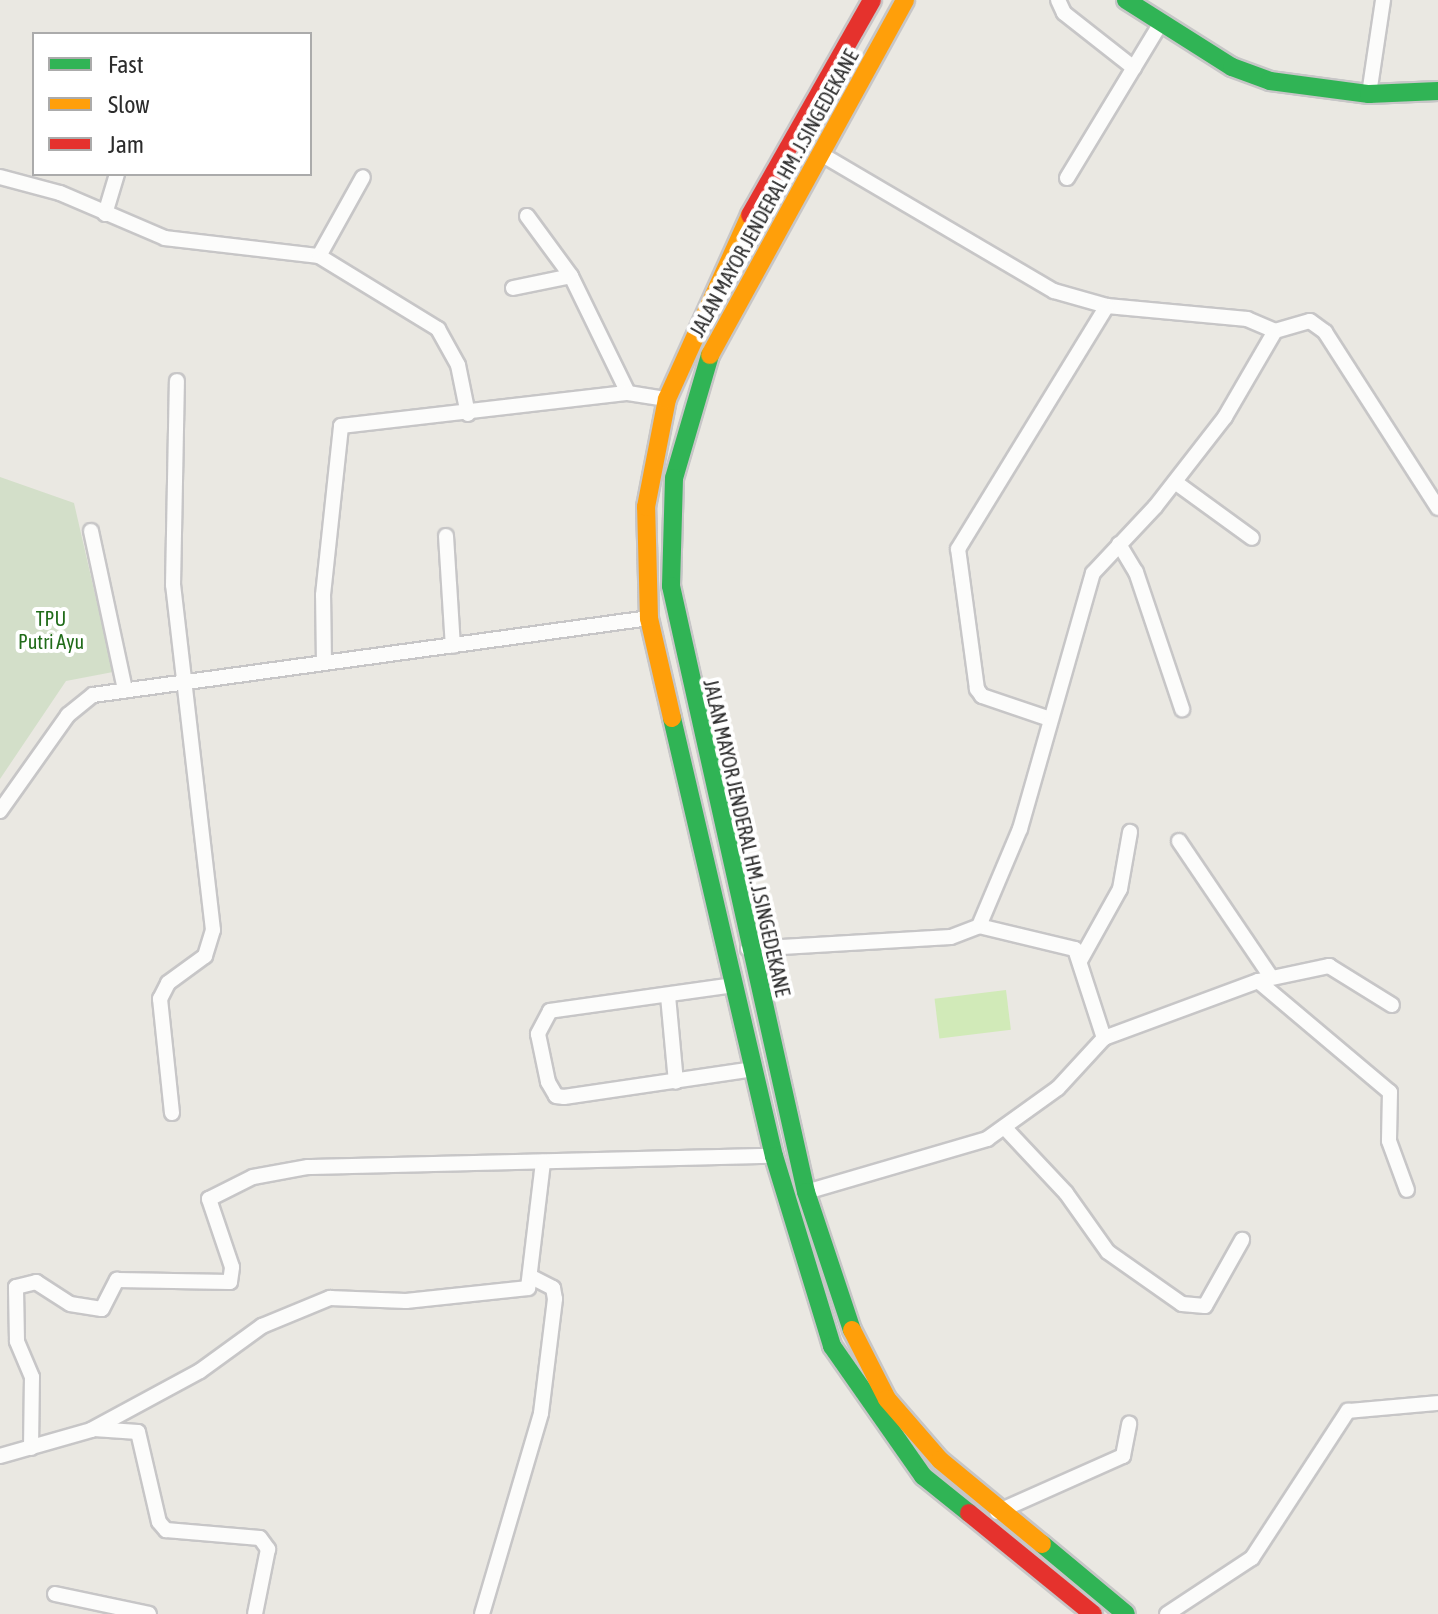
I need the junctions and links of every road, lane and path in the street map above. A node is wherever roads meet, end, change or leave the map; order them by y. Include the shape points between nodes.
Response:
1 (872, 0) edge
2 (905, 0) edge
3 (1058, 0) edge
4 (1126, 0) edge
5 (1383, 0) edge
6 (1161, 23) junction
7 (1134, 68) junction
8 (1438, 91) edge
9 (1369, 94) junction
10 (821, 154) junction
11 (116, 176) edge
12 (0, 177) edge
13 (363, 177) dead end
14 (1067, 178) dead end
15 (105, 214) junction
16 (527, 216) dead end
17 (319, 256) junction
18 (571, 276) junction
19 (513, 288) dead end
20 (1107, 306) junction
21 (1275, 331) junction
22 (177, 381) dead end
23 (628, 393) junction
24 (667, 399) junction
25 (468, 414) junction
26 (1175, 482) junction
27 (1438, 508) edge
28 (91, 531) dead end
29 (446, 536) dead end
30 (1252, 538) dead end
31 (1119, 544) junction
32 (649, 618) junction
33 (453, 646) junction
34 (324, 663) junction
35 (180, 681) junction
36 (125, 690) junction
37 (1182, 709) dead end
38 (1050, 719) junction
39 (713, 792) junction
40 (689, 798) junction
41 (0, 811) edge
42 (1130, 832) dead end
43 (722, 833) junction
44 (698, 837) junction
45 (1179, 841) dead end
46 (979, 926) junction
47 (748, 949) junction
48 (1081, 959) junction
49 (1264, 979) junction
50 (734, 985) junction
51 (668, 996) junction
52 (1392, 1005) dead end
53 (1104, 1038) junction
54 (754, 1069) junction
55 (676, 1082) junction
56 (172, 1113) dead end
57 (1005, 1128) junction
58 (774, 1156) junction
59 (543, 1162) junction
60 (1407, 1190) dead end
61 (806, 1192) junction
62 (1242, 1240) dead end
63 (533, 1278) junction
64 (1438, 1403) edge
65 (1129, 1424) dead end
66 (91, 1430) junction
67 (31, 1448) junction
68 (0, 1456) edge
69 (997, 1512) junction
70 (55, 1594) dead end
71 (1087, 1613) edge
72 (149, 1614) edge
73 (255, 1614) edge
74 (482, 1614) edge
75 (1126, 1614) edge
76 (1167, 1614) edge

1 - 24 main road, JALAN MAYOR JENDERAL HM. J.SINGEDEKANE via 737,237
2 - 10 main road, JALAN MAYOR JENDERAL HM. J.SINGEDEKANE
3 - 7 street via 1064,13
4 - 6 main road
5 - 9 street
6 - 7 street
6 - 9 main road via 1232,67 1270,81
7 - 14 street
8 - 9 main road
10 - 20 street via 1038,285
10 - 39 main road, JALAN MAYOR JENDERAL HM. J.SINGEDEKANE via 706,362 674,478 671,586
11 - 15 street
12 - 15 street
13 - 17 street
15 - 17 street via 165,238
16 - 18 street
17 - 25 street via 438,329 458,365
18 - 19 street
18 - 23 street
20 - 21 street via 1247,319
20 - 38 street via 958,549 977,689 982,696
21 - 26 street via 1225,417
21 - 27 street via 1295,322 1319,325
22 - 35 street via 173,585
23 - 24 street
23 - 25 street
24 - 32 main road, JALAN MAYOR JENDERAL HM. J.SINGEDEKANE via 646,507
25 - 34 street via 338,429 323,595
26 - 30 street
26 - 31 street
28 - 36 street
29 - 33 street
31 - 37 street via 1136,572
31 - 38 street via 1104,555 1086,589
32 - 33 street
32 - 40 main road, JALAN MAYOR JENDERAL HM. J.SINGEDEKANE
33 - 34 street
34 - 35 street
35 - 36 street
35 - 56 street via 213,930 205,956 168,983 160,999
36 - 41 street via 80,702
38 - 46 street via 1020,829
39 - 40 main road
39 - 43 main road, JALAN MAYOR JENDERAL HM. J.SINGEDEKANE
40 - 44 main road, JALAN MAYOR JENDERAL HM. J.SINGEDEKANE
42 - 48 street via 1120,889
43 - 44 main road
43 - 47 main road, JALAN MAYOR JENDERAL HM. J.SINGEDEKANE
44 - 50 main road, JALAN MAYOR JENDERAL HM. J.SINGEDEKANE
45 - 49 street
46 - 47 street via 951,937
46 - 48 street via 1068,944
47 - 61 main road, JALAN MAYOR JENDERAL HM. J.SINGEDEKANE
48 - 53 street
49 - 52 street via 1329,966
49 - 53 street
49 - 60 street via 1390,1092 1389,1141
50 - 51 street
50 - 54 main road, JALAN MAYOR JENDERAL HM. J.SINGEDEKANE
51 - 55 street
51 - 55 street via 571,1003 550,1011 538,1034 556,1096
53 - 57 street via 1058,1088
54 - 55 street
54 - 58 main road, JALAN MAYOR JENDERAL HM. J.SINGEDEKANE
57 - 61 street via 968,1147
57 - 62 street via 1066,1193 1108,1252 1182,1304 1205,1306
58 - 59 street
58 - 71 main road, JALAN MAYOR JENDERAL HM. J.SINGEDEKANE via 832,1346 884,1426 933,1485
59 - 63 street
59 - 67 street via 267,1172 209,1199 232,1267 230,1282 117,1280 102,1309 70,1304 36,1282 16,1287 17,1341 32,1377
61 - 69 main road, JALAN MAYOR JENDERAL HM. J.SINGEDEKANE via 860,1355 887,1399 940,1460
63 - 66 street via 517,1291 406,1301 342,1295 304,1306
63 - 74 street via 553,1288 555,1299 541,1413
64 - 76 street via 1348,1411 1252,1558
65 - 69 street via 1123,1456
66 - 67 street
66 - 73 street via 138,1432 159,1522 166,1530 260,1538 268,1549
67 - 68 street
69 - 75 main road, JALAN MAYOR JENDERAL HM. J.SINGEDEKANE
70 - 72 street

